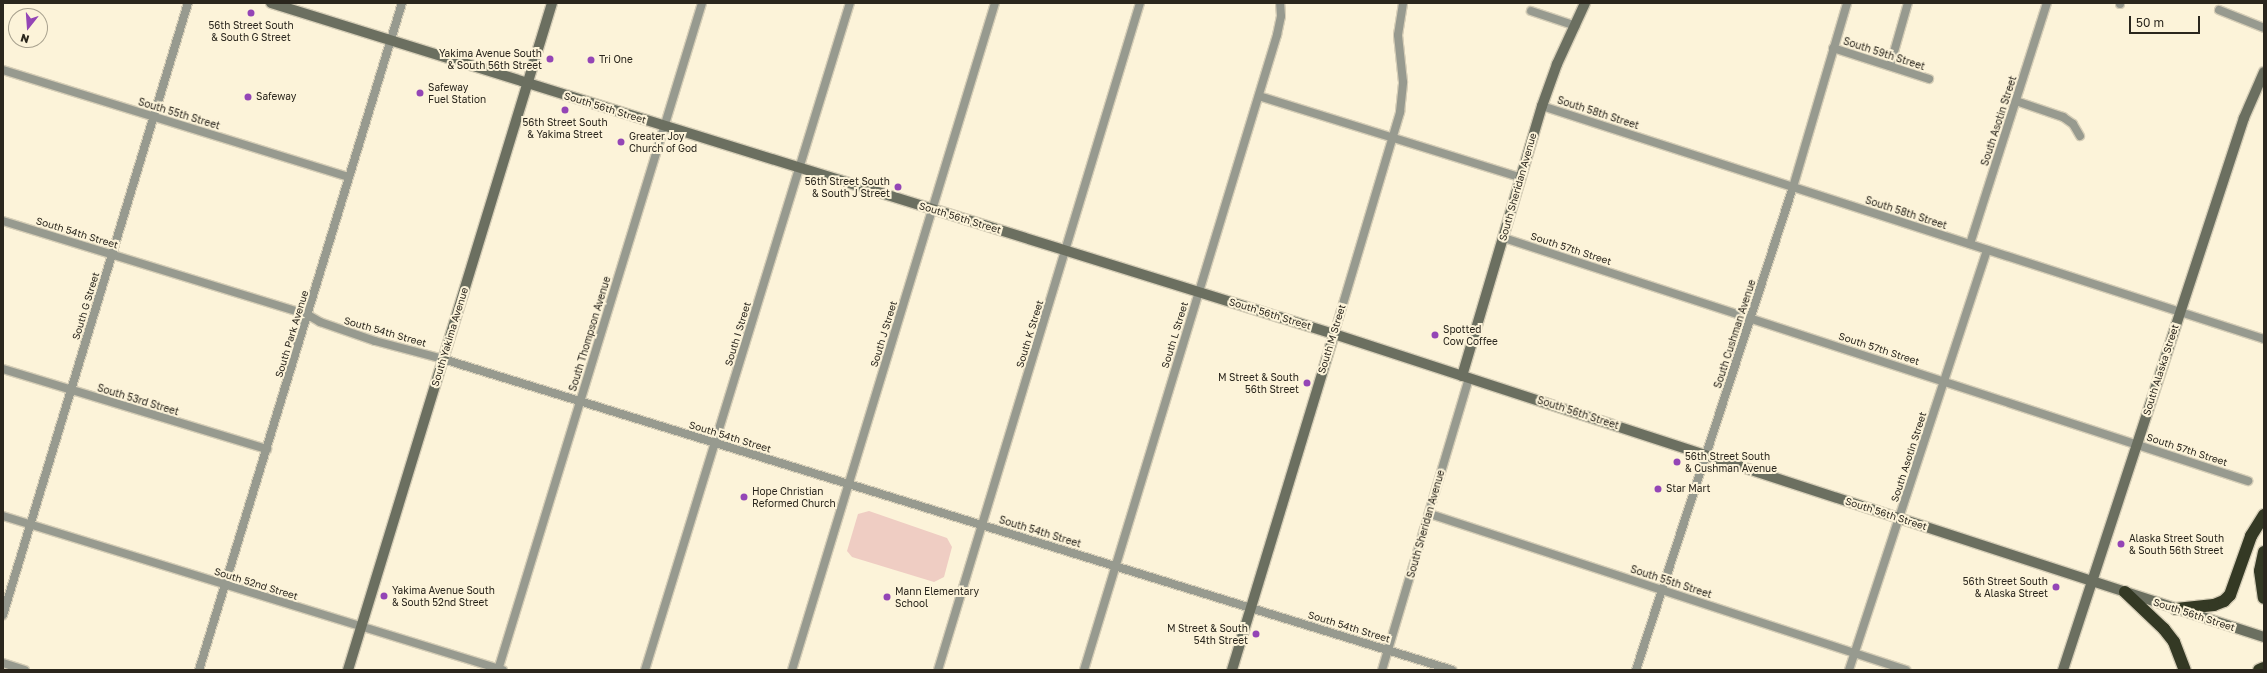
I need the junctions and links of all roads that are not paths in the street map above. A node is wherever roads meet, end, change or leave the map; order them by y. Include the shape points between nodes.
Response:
1 (188, 3) edge
2 (271, 3) edge
3 (402, 3) edge
4 (552, 3) edge
5 (702, 3) edge
6 (850, 3) edge
7 (995, 3) edge
8 (1140, 3) edge
9 (1403, 3) edge
10 (1586, 3) edge
11 (1847, 3) edge
12 (1908, 3) edge
13 (2047, 3) edge
14 (1281, 4) edge
15 (2219, 10) dead end
16 (1532, 11) dead end
17 (1576, 26) junction
18 (2264, 28) edge
19 (391, 40) junction
20 (1833, 48) junction
21 (1890, 66) junction
22 (3, 70) edge
23 (2264, 72) edge
24 (1929, 79) dead end
25 (528, 84) junction
26 (1258, 96) junction
27 (2016, 101) junction
28 (1542, 106) junction
29 (154, 117) junction
30 (664, 126) junction
31 (2080, 136) dead end
32 (1394, 137) junction
33 (800, 169) junction
34 (349, 177) junction
35 (1522, 178) junction
36 (1793, 187) junction
37 (932, 210) junction
38 (3, 221) edge
39 (1504, 238) junction
40 (1970, 244) junction
41 (1065, 250) junction
42 (1987, 250) junction
43 (113, 254) junction
44 (1198, 292) junction
45 (2180, 312) junction
46 (308, 315) junction
47 (1751, 318) junction
48 (1334, 334) junction
49 (2264, 339) edge
50 (443, 359) junction
51 (3, 369) edge
52 (1465, 377) junction
53 (1944, 381) junction
54 (72, 390) junction
55 (580, 401) junction
56 (715, 443) junction
57 (2137, 444) junction
58 (267, 449) junction
59 (1706, 455) junction
60 (2248, 481) dead end
61 (849, 485) junction
62 (1430, 514) junction
63 (2264, 515) edge
64 (3, 516) edge
65 (1900, 518) junction
66 (30, 525) junction
67 (982, 525) junction
68 (2264, 552) edge
69 (1116, 565) junction
70 (2092, 581) junction
71 (225, 586) junction
72 (1662, 590) junction
73 (2125, 592) junction
74 (2264, 598) edge
75 (1251, 606) junction
76 (2176, 609) junction
77 (3, 615) edge
78 (361, 626) junction
79 (2264, 637) edge
80 (1389, 649) junction
81 (1855, 653) junction
82 (3, 663) edge
83 (2264, 668) edge
84 (25, 670) edge
85 (199, 670) edge
86 (348, 670) edge
87 (500, 670) edge
88 (645, 670) edge
89 (792, 670) edge
90 (938, 670) edge
91 (1084, 670) edge
92 (1232, 670) edge
93 (1382, 670) edge
94 (1452, 670) edge
95 (1636, 670) edge
96 (1849, 670) edge
97 (1906, 670) edge
98 (2063, 670) edge
99 (2185, 670) edge
100 (2259, 670) edge

1 - 29 street, South G Street
2 - 19 main road, South 56th Street
3 - 19 street, South Park Avenue
4 - 25 main road, South Yakima Avenue
5 - 30 street, South Thompson Avenue
6 - 33 street, South I Street
7 - 37 street, South J Street
8 - 41 street, South K Street
9 - 32 street, South M Street via 1398,35 1402,93
10 - 17 main road, South Sheridan Avenue
11 - 20 street, South Cushman Avenue
12 - 21 street
13 - 27 street, South Asotin Street
14 - 26 street, South L Street via 1280,22
15 - 18 street
16 - 17 street
17 - 28 main road, South Sheridan Avenue via 1557,64
19 - 25 main road, South 56th Street
19 - 34 street, South Park Avenue
20 - 21 street, South 59th Street
20 - 36 street, South Cushman Avenue
21 - 24 street, South 59th Street
22 - 29 street, South 55th Street
23 - 45 main road, South Alaska Street via 2244,118
25 - 30 main road, South 56th Street
25 - 50 main road, South Yakima Avenue
26 - 32 street
26 - 44 street, South L Street
27 - 31 street via 2063,117 2073,124
27 - 40 street, South Asotin Street
28 - 35 main road, South Sheridan Avenue
28 - 36 street, South 58th Street
29 - 34 street, South 55th Street
29 - 43 street, South G Street
30 - 33 main road, South 56th Street
30 - 55 street, South Thompson Avenue
32 - 35 street
32 - 48 street, South M Street
33 - 37 main road, South 56th Street
33 - 56 street, South I Street
34 - 46 street, South Park Avenue
35 - 39 main road, South Sheridan Avenue
36 - 40 street, South 58th Street
36 - 47 street, South Cushman Avenue
37 - 41 main road, South 56th Street
37 - 61 street, South J Street
38 - 43 street, South 54th Street
39 - 47 street, South 57th Street
39 - 52 main road, South Sheridan Avenue
40 - 42 street, South 58th Street
41 - 44 main road, South 56th Street
41 - 67 street, South K Street
42 - 45 street, South 58th Street
42 - 53 street, South Asotin Street
43 - 46 street, South 54th Street
43 - 54 street, South G Street
44 - 48 main road, South 56th Street
44 - 69 street, South L Street
45 - 49 street, South 58th Street
45 - 57 main road, South Alaska Street
46 - 50 street, South 54th Street via 320,322 375,341
46 - 58 street, South Park Avenue
47 - 53 street, South 57th Street
47 - 59 street, South Cushman Avenue
48 - 52 main road, South 56th Street
48 - 75 main road, South M Street
50 - 55 street, South 54th Street
50 - 78 main road, South Yakima Avenue
51 - 54 street, South 53rd Street
52 - 59 main road, South 56th Street
52 - 62 street, South Sheridan Avenue
53 - 57 street, South 57th Street
53 - 65 street, South Asotin Street
54 - 58 street, South 53rd Street
54 - 66 street, South G Street
55 - 56 street, South 54th Street
55 - 87 street, South Thompson Avenue
56 - 61 street, South 54th Street
56 - 88 street, South I Street
57 - 60 street, South 57th Street
57 - 70 main road, South Alaska Street
58 - 71 street, South Park Avenue
59 - 65 main road, South 56th Street
59 - 72 street, South Cushman Avenue
61 - 67 street, South 54th Street
61 - 89 street, South J Street
62 - 72 street, South 55th Street
62 - 80 street, South Sheridan Avenue
63 - 76 highway via 2251,536 2230,595 2214,605
64 - 66 street, South 52nd Street
65 - 70 main road, South 56th Street
65 - 81 street, South Asotin Street
66 - 71 street, South 52nd Street
66 - 77 street, South G Street
67 - 69 street, South 54th Street
67 - 90 street, South K Street
68 - 74 highway via 2260,581
69 - 75 street, South 54th Street
69 - 91 street, South L Street
70 - 73 main road, South 56th Street
70 - 98 main road, South Alaska Street
71 - 78 street, South 52nd Street
71 - 85 street, South Park Avenue
72 - 81 street, South 55th Street
72 - 95 street, South Cushman Avenue
73 - 76 main road, South 56th Street
73 - 99 highway via 2164,629 2174,642
75 - 80 street, South 54th Street
75 - 92 main road, South M Street
76 - 79 main road, South 56th Street
78 - 86 main road, South Yakima Avenue
78 - 87 street, South 52nd Street
80 - 93 street, South Sheridan Avenue
80 - 94 street, South 54th Street
81 - 96 street, South Asotin Street
81 - 97 street, South 55th Street
82 - 84 street
83 - 100 highway

